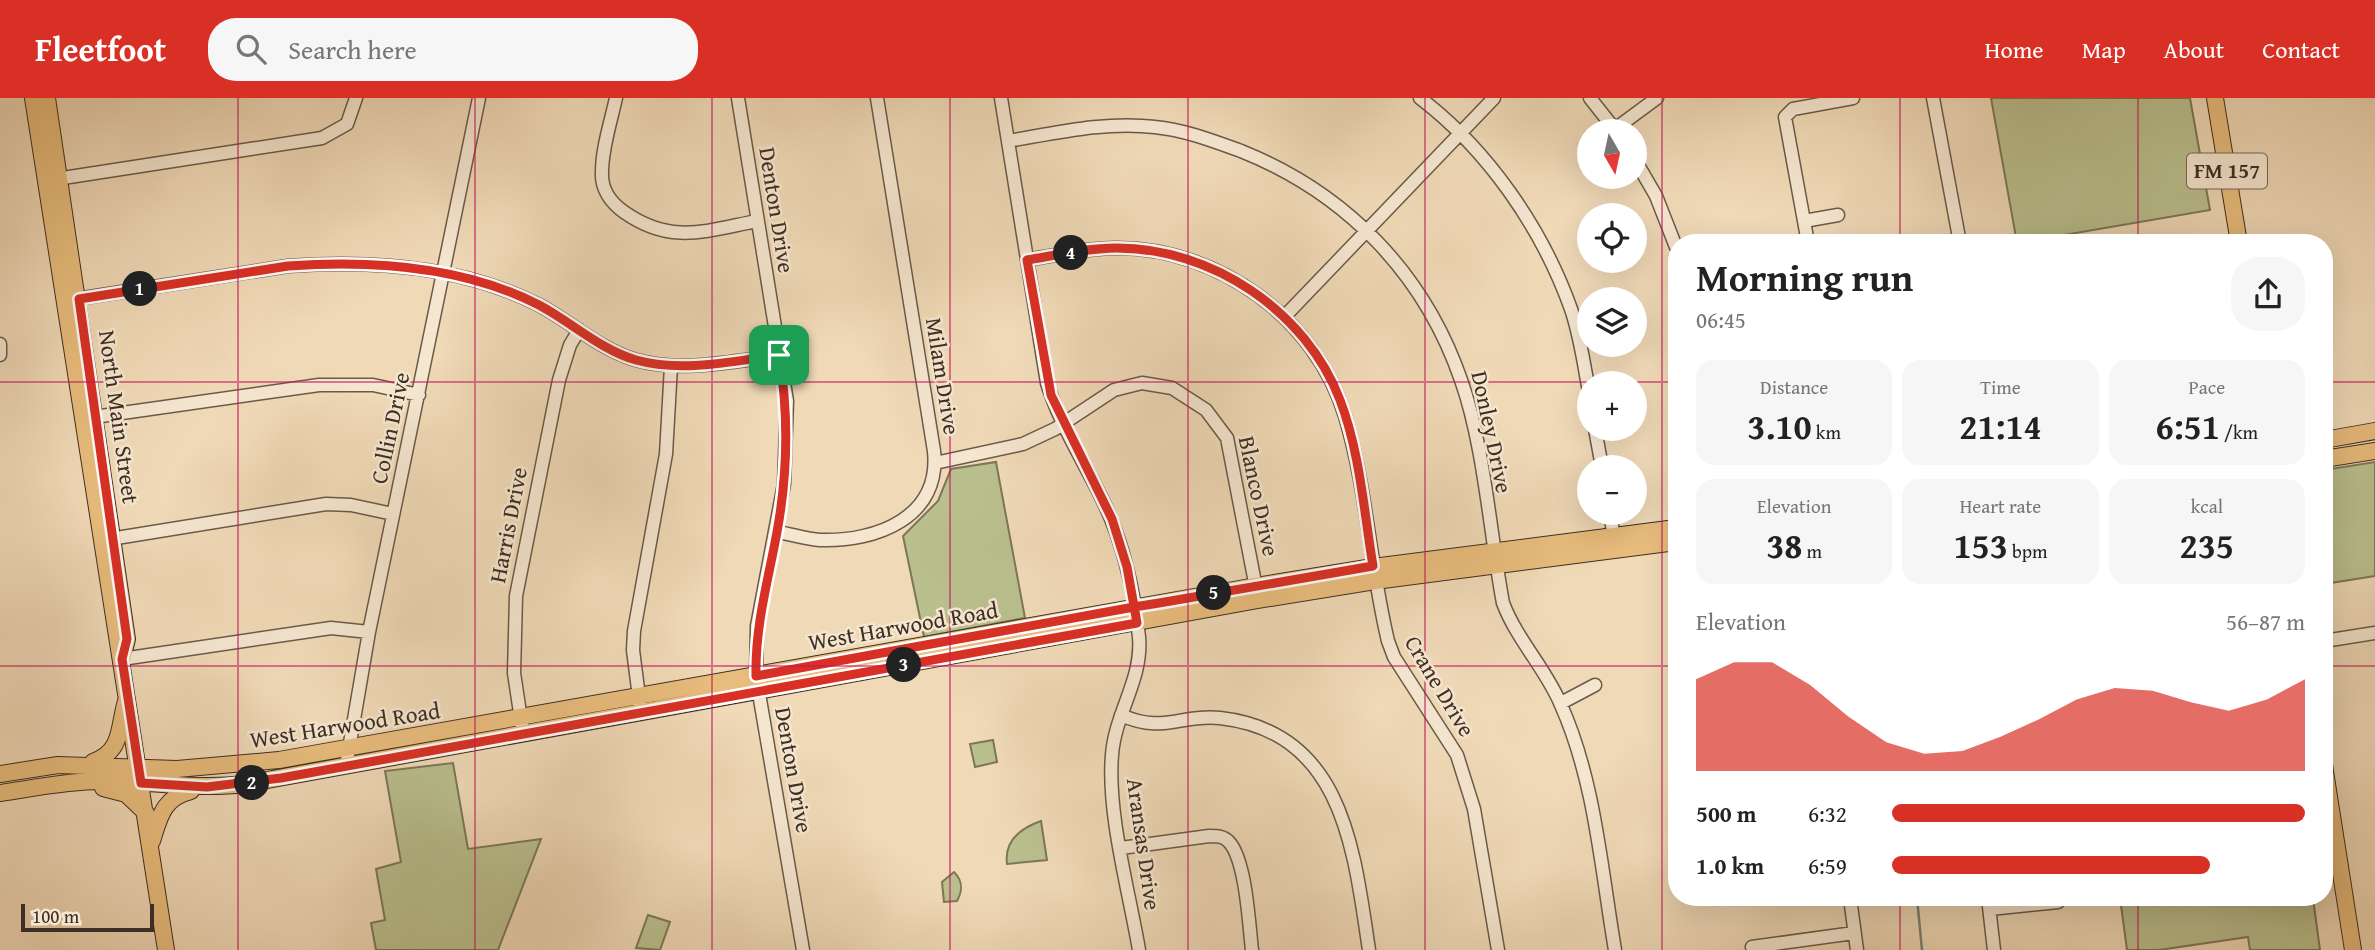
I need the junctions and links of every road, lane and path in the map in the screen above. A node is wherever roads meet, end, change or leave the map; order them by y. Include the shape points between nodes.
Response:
1 (33, 98) edge
2 (47, 98) edge
3 (356, 98) edge
4 (480, 98) edge
5 (617, 98) edge
6 (738, 98) edge
7 (877, 98) edge
8 (1001, 98) edge
9 (1420, 98) edge
10 (1494, 98) edge
11 (1590, 98) edge
12 (1657, 98) edge
13 (1853, 98) edge
14 (1933, 98) edge
15 (2214, 98) edge
16 (1606, 119) edge
17 (1629, 119) edge
18 (1460, 133) junction
19 (1008, 141) junction
20 (1647, 179) edge
21 (52, 180) junction
22 (1838, 215) dead end
23 (757, 221) junction
24 (1804, 221) junction
25 (1365, 229) junction
26 (1671, 234) edge
27 (1806, 234) edge
28 (1958, 234) edge
29 (2237, 234) edge
30 (1027, 260) junction
31 (442, 273) junction
32 (71, 300) junction
33 (1284, 316) junction
34 (579, 330) junction
35 (779, 355) junction
36 (671, 366) junction
37 (1584, 371) edge
38 (419, 394) junction
39 (89, 418) junction
40 (1063, 422) junction
41 (2375, 431) edge
42 (2333, 438) edge
43 (2375, 451) edge
44 (2333, 458) edge
45 (935, 463) junction
46 (393, 514) junction
47 (1612, 525) edge
48 (1668, 530) edge
49 (777, 532) junction
50 (107, 539) junction
51 (1614, 542) junction
52 (1668, 542) edge
53 (1495, 559) junction
54 (1374, 574) junction
55 (1257, 593) junction
56 (1136, 615) junction
57 (369, 632) junction
58 (2375, 633) edge
59 (2333, 640) edge
60 (122, 659) junction
61 (758, 682) junction
62 (1595, 685) dead end
63 (127, 695) junction
64 (1561, 703) junction
65 (640, 705) junction
66 (1121, 715) junction
67 (522, 726) junction
68 (346, 758) junction
69 (86, 764) junction
70 (138, 766) junction
71 (0, 774) edge
72 (69, 782) junction
73 (141, 783) junction
74 (207, 787) junction
75 (0, 793) edge
76 (146, 813) junction
77 (2333, 822) edge
78 (151, 847) junction
79 (1121, 848) junction
80 (1851, 906) edge
81 (1989, 906) edge
82 (1854, 933) junction
83 (1752, 947) dead end
84 (166, 950) edge
85 (803, 950) edge
86 (1139, 950) edge
87 (1252, 950) edge
88 (1370, 950) edge
89 (1498, 950) edge
90 (1615, 950) edge
91 (1857, 950) edge
92 (1994, 950) edge
93 (2353, 950) edge

1 - 21 main road, North Main Street
2 - 21 main road, North Main Street
3 - 21 street via 347,124 323,138
4 - 31 street, Collin Drive
5 - 23 street via 601,170 605,190 618,208 647,228 673,234
6 - 23 street, Denton Drive
7 - 45 street, Milam Drive
8 - 19 street, Aransas Drive
9 - 18 street
10 - 18 street
11 - 16 street
12 - 17 street
13 - 24 street via 1787,112
14 - 28 street
15 - 29 main road, FM 157
18 - 25 street
18 - 37 street via 1514,198 1547,255 1571,310
19 - 25 street, Donley Drive via 1109,126 1186,132 1287,172 1348,212
19 - 30 street, Aransas Drive
20 - 26 street
21 - 32 main road, North Main Street
22 - 24 street
23 - 35 street, Denton Drive
24 - 27 street
25 - 33 street
25 - 53 street, Donley Drive via 1419,292 1455,362 1474,429
30 - 33 street, Crane Drive via 1117,248 1167,254 1227,276
30 - 40 street, Aransas Drive via 1047,383
31 - 32 street via 323,263
31 - 34 street via 526,299
31 - 38 street, Collin Drive
32 - 39 main road, North Main Street
33 - 54 street, Crane Drive via 1321,362 1340,400 1353,446
34 - 36 street via 636,360
34 - 67 street, Harris Drive via 559,380 516,596 513,673
35 - 36 street
35 - 49 street, Denton Drive via 788,430
36 - 65 street via 666,454 634,631
38 - 39 street via 344,383
38 - 46 street, Collin Drive
39 - 50 main road, North Main Street
40 - 45 street, Blanco Drive via 1023,444
40 - 55 street, Blanco Drive via 1114,390 1142,383 1172,388 1206,410 1227,438
40 - 56 street, Aransas Drive via 1112,519
41 - 42 main road
43 - 44 main road
45 - 49 street, Milam Drive via 923,503 890,530 820,540
46 - 50 street via 326,504
46 - 57 street, Collin Drive
47 - 51 street
48 - 51 main road, West Harwood Road
49 - 61 street, Denton Drive via 757,626
50 - 60 main road, North Main Street via 116,641
51 - 52 main road, West Harwood Road
51 - 53 main road, West Harwood Road
53 - 54 main road, West Harwood Road
53 - 64 street, Donley Drive via 1509,619
54 - 55 main road, West Harwood Road
54 - 89 street, Crane Drive via 1394,657 1457,755 1474,809
55 - 56 main road, West Harwood Road
56 - 61 main road, West Harwood Road
56 - 66 street, Aransas Drive via 1138,665
57 - 60 street via 331,628
57 - 68 street, Collin Drive
58 - 59 street
60 - 63 main road, North Main Street
61 - 65 main road, West Harwood Road
61 - 85 street, Denton Drive
62 - 64 street
63 - 69 main road via 112,753
63 - 70 main road, North Main Street
64 - 90 street, Donley Drive via 1581,758
65 - 67 main road, West Harwood Road
66 - 79 street, Aransas Drive via 1112,769
66 - 88 street via 1156,725 1209,717 1238,720 1293,747 1323,776 1343,817
67 - 68 main road, West Harwood Road
68 - 70 main road, West Harwood Road via 217,767
68 - 74 main road, West Harwood Road via 245,784
69 - 70 main road, West Harwood Road
69 - 71 main road, West Harwood Road
70 - 73 main road, North Main Street
72 - 73 main road, West Harwood Road
72 - 75 main road
72 - 76 main road via 126,794
73 - 74 main road, West Harwood Road
73 - 76 main road, North Main Street
74 - 78 main road via 180,794 163,806
76 - 78 main road, North Main Street
77 - 93 main road
78 - 84 main road, North Main Street
79 - 86 street, Aransas Drive
79 - 87 street via 1209,836 1222,836 1231,843 1241,875
80 - 82 street
81 - 92 street
82 - 83 street
82 - 91 street

